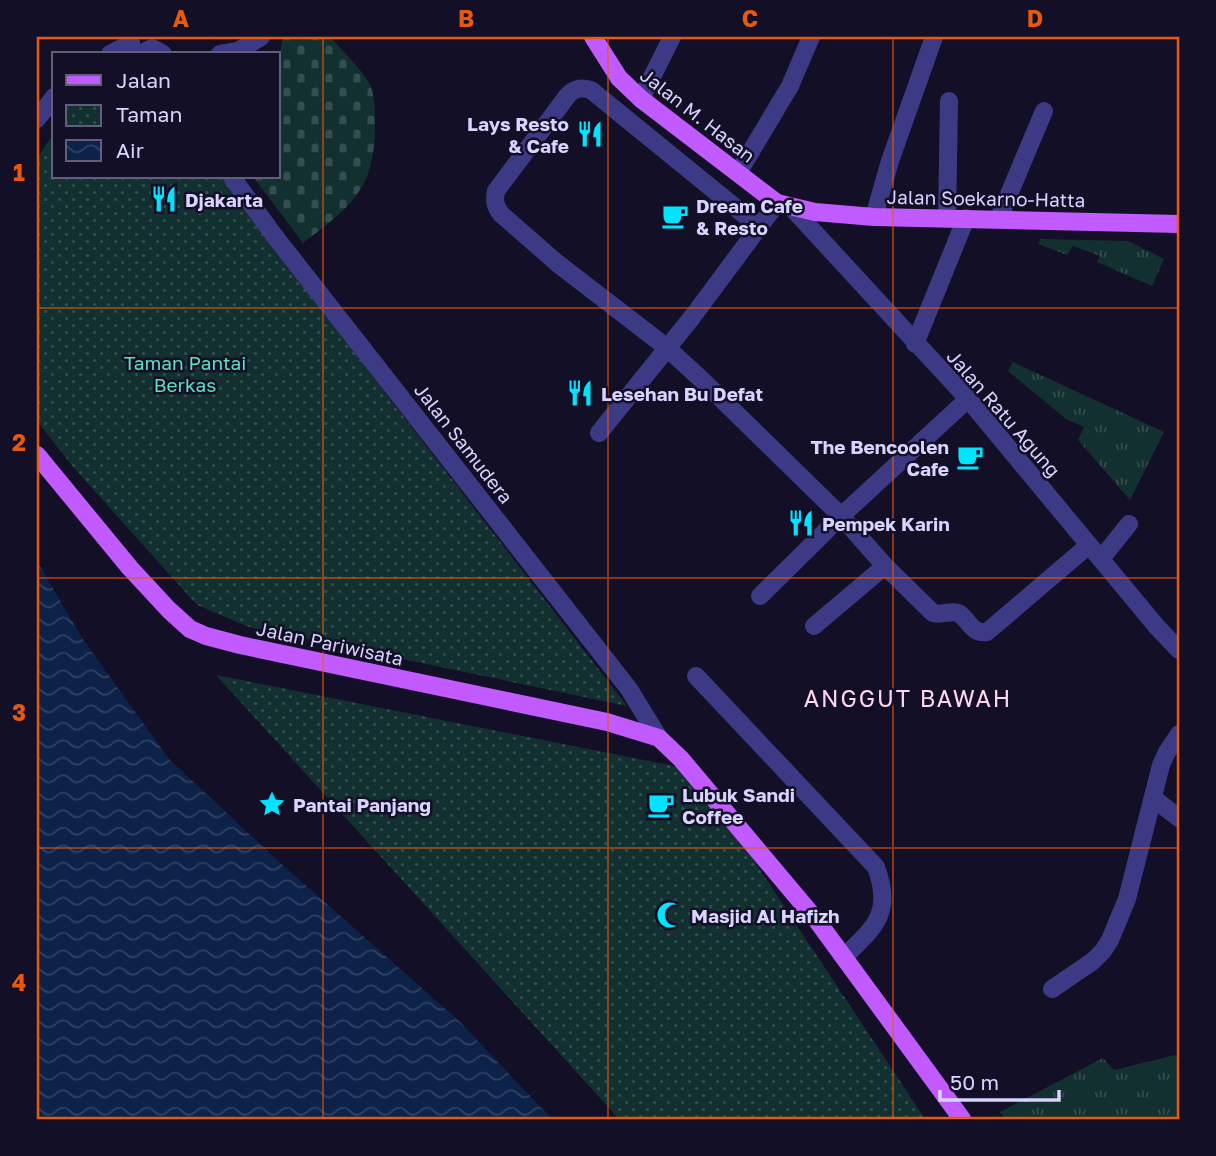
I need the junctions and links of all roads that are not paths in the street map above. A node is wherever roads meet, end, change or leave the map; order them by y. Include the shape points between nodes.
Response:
1 (261, 37) edge
2 (593, 37) edge
3 (672, 37) edge
4 (811, 37) edge
5 (934, 37) edge
6 (135, 47) edge
7 (117, 52) edge
8 (159, 52) edge
9 (232, 52) edge
10 (641, 99) junction
11 (52, 100) edge
12 (949, 101) dead end
13 (1044, 111) dead end
14 (37, 119) edge
15 (738, 173) junction
16 (233, 178) edge
17 (784, 206) junction
18 (874, 217) junction
19 (947, 217) junction
20 (965, 218) junction
21 (999, 218) junction
22 (1179, 224) edge
23 (758, 226) junction
24 (915, 344) junction
25 (666, 347) junction
26 (968, 399) junction
27 (599, 433) dead end
28 (37, 455) edge
29 (841, 516) junction
30 (1129, 524) dead end
31 (1095, 552) junction
32 (885, 566) junction
33 (760, 596) dead end
34 (814, 626) dead end
35 (1179, 650) edge
36 (696, 676) dead end
37 (1179, 734) edge
38 (659, 738) junction
39 (1154, 799) junction
40 (1179, 818) edge
41 (844, 957) junction
42 (1052, 989) dead end
43 (962, 1119) edge

1 - 9 street
2 - 10 main road, Jalan M. Hasan via 619,78
3 - 10 street
4 - 15 street via 790,86
5 - 18 street
6 - 7 street
6 - 8 street
10 - 15 main road, Jalan M. Hasan
11 - 14 street
12 - 19 street
13 - 21 street
15 - 17 main road, Jalan M. Hasan
16 - 38 street, Jalan Samudera via 629,689
17 - 18 main road, Jalan Soekarno-Hatta
17 - 23 street
17 - 24 street, Jalan Ratu Agung
18 - 19 main road, Jalan Soekarno-Hatta
19 - 20 main road, Jalan Soekarno-Hatta
20 - 21 main road, Jalan Soekarno-Hatta
20 - 24 street
21 - 22 main road, Jalan Soekarno-Hatta
23 - 25 street
23 - 25 street via 591,90 578,89 568,95 496,191 495,206 556,263
24 - 26 street, Jalan Ratu Agung
25 - 27 street
25 - 29 street
26 - 29 street
26 - 31 street, Jalan Ratu Agung
28 - 38 main road, Jalan Pariwisata via 130,568 190,629 240,645 607,722
29 - 32 street
29 - 33 street
30 - 31 street
31 - 32 street via 983,633 959,613 933,613
31 - 35 street, Jalan Ratu Agung
32 - 34 street
36 - 41 street via 876,867 883,886 881,912 874,927
37 - 39 street via 1161,765
38 - 41 main road, Jalan Pariwisata via 757,847
39 - 40 street
39 - 42 street via 1128,899 1110,940 1093,961
41 - 43 main road

